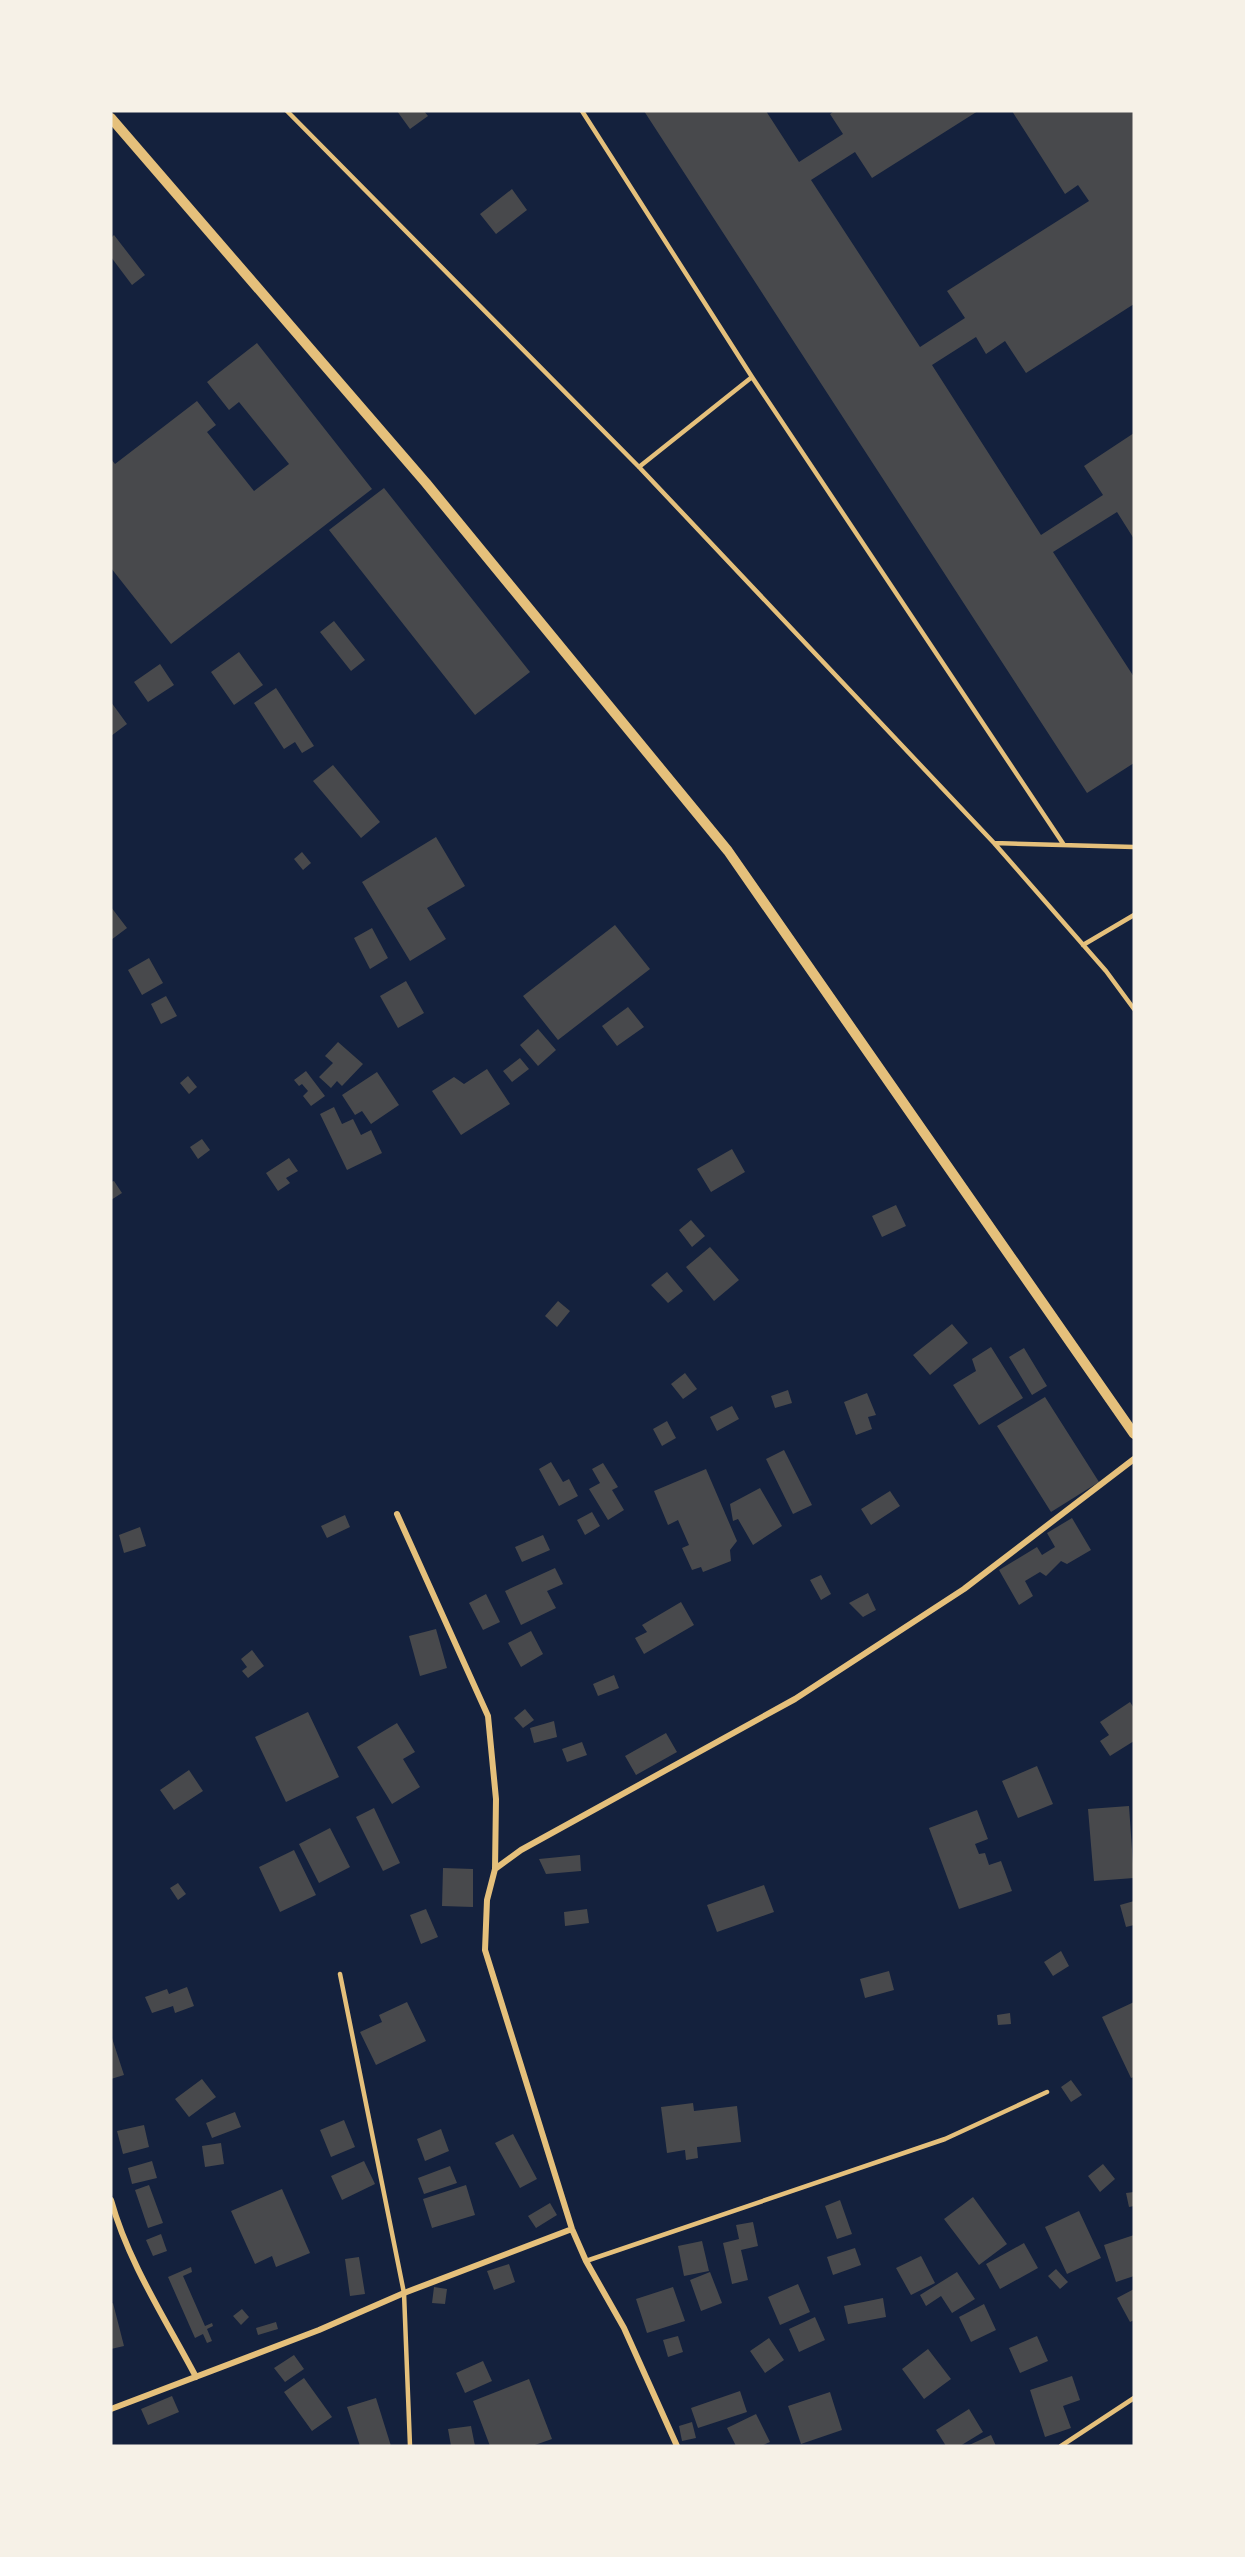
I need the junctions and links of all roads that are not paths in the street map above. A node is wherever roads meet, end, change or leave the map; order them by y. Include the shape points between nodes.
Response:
1 (287, 111) edge
2 (582, 111) edge
3 (111, 118) edge
4 (752, 377) junction
5 (639, 467) junction
6 (994, 843) junction
7 (1064, 845) junction
8 (1134, 848) edge
9 (1134, 915) edge
10 (1083, 945) junction
11 (1134, 1009) edge
12 (1134, 1434) edge
13 (1134, 1459) edge
14 (397, 1514) dead end
15 (495, 1869) junction
16 (340, 1974) dead end
17 (1047, 2092) dead end
18 (111, 2200) edge
19 (572, 2229) junction
20 (586, 2261) junction
21 (404, 2293) junction
22 (196, 2377) junction
23 (1134, 2398) edge
24 (111, 2409) edge
25 (410, 2446) edge
26 (677, 2446) edge
27 (1061, 2446) edge

1 - 5 lane
2 - 4 lane
3 - 12 street via 426,483 728,851
4 - 5 lane
4 - 7 lane
5 - 6 lane
6 - 7 lane
6 - 10 lane
7 - 8 lane
9 - 10 lane
10 - 11 lane
13 - 15 street via 964,1589 795,1699 521,1850
14 - 15 street via 488,1716 496,1799
15 - 19 street via 487,1900 485,1950
16 - 21 lane
17 - 20 lane via 945,2139
18 - 22 street via 117,2223 143,2278
19 - 20 street
19 - 21 street
20 - 26 street via 624,2328
21 - 22 street
21 - 25 lane
22 - 24 street
23 - 27 lane

